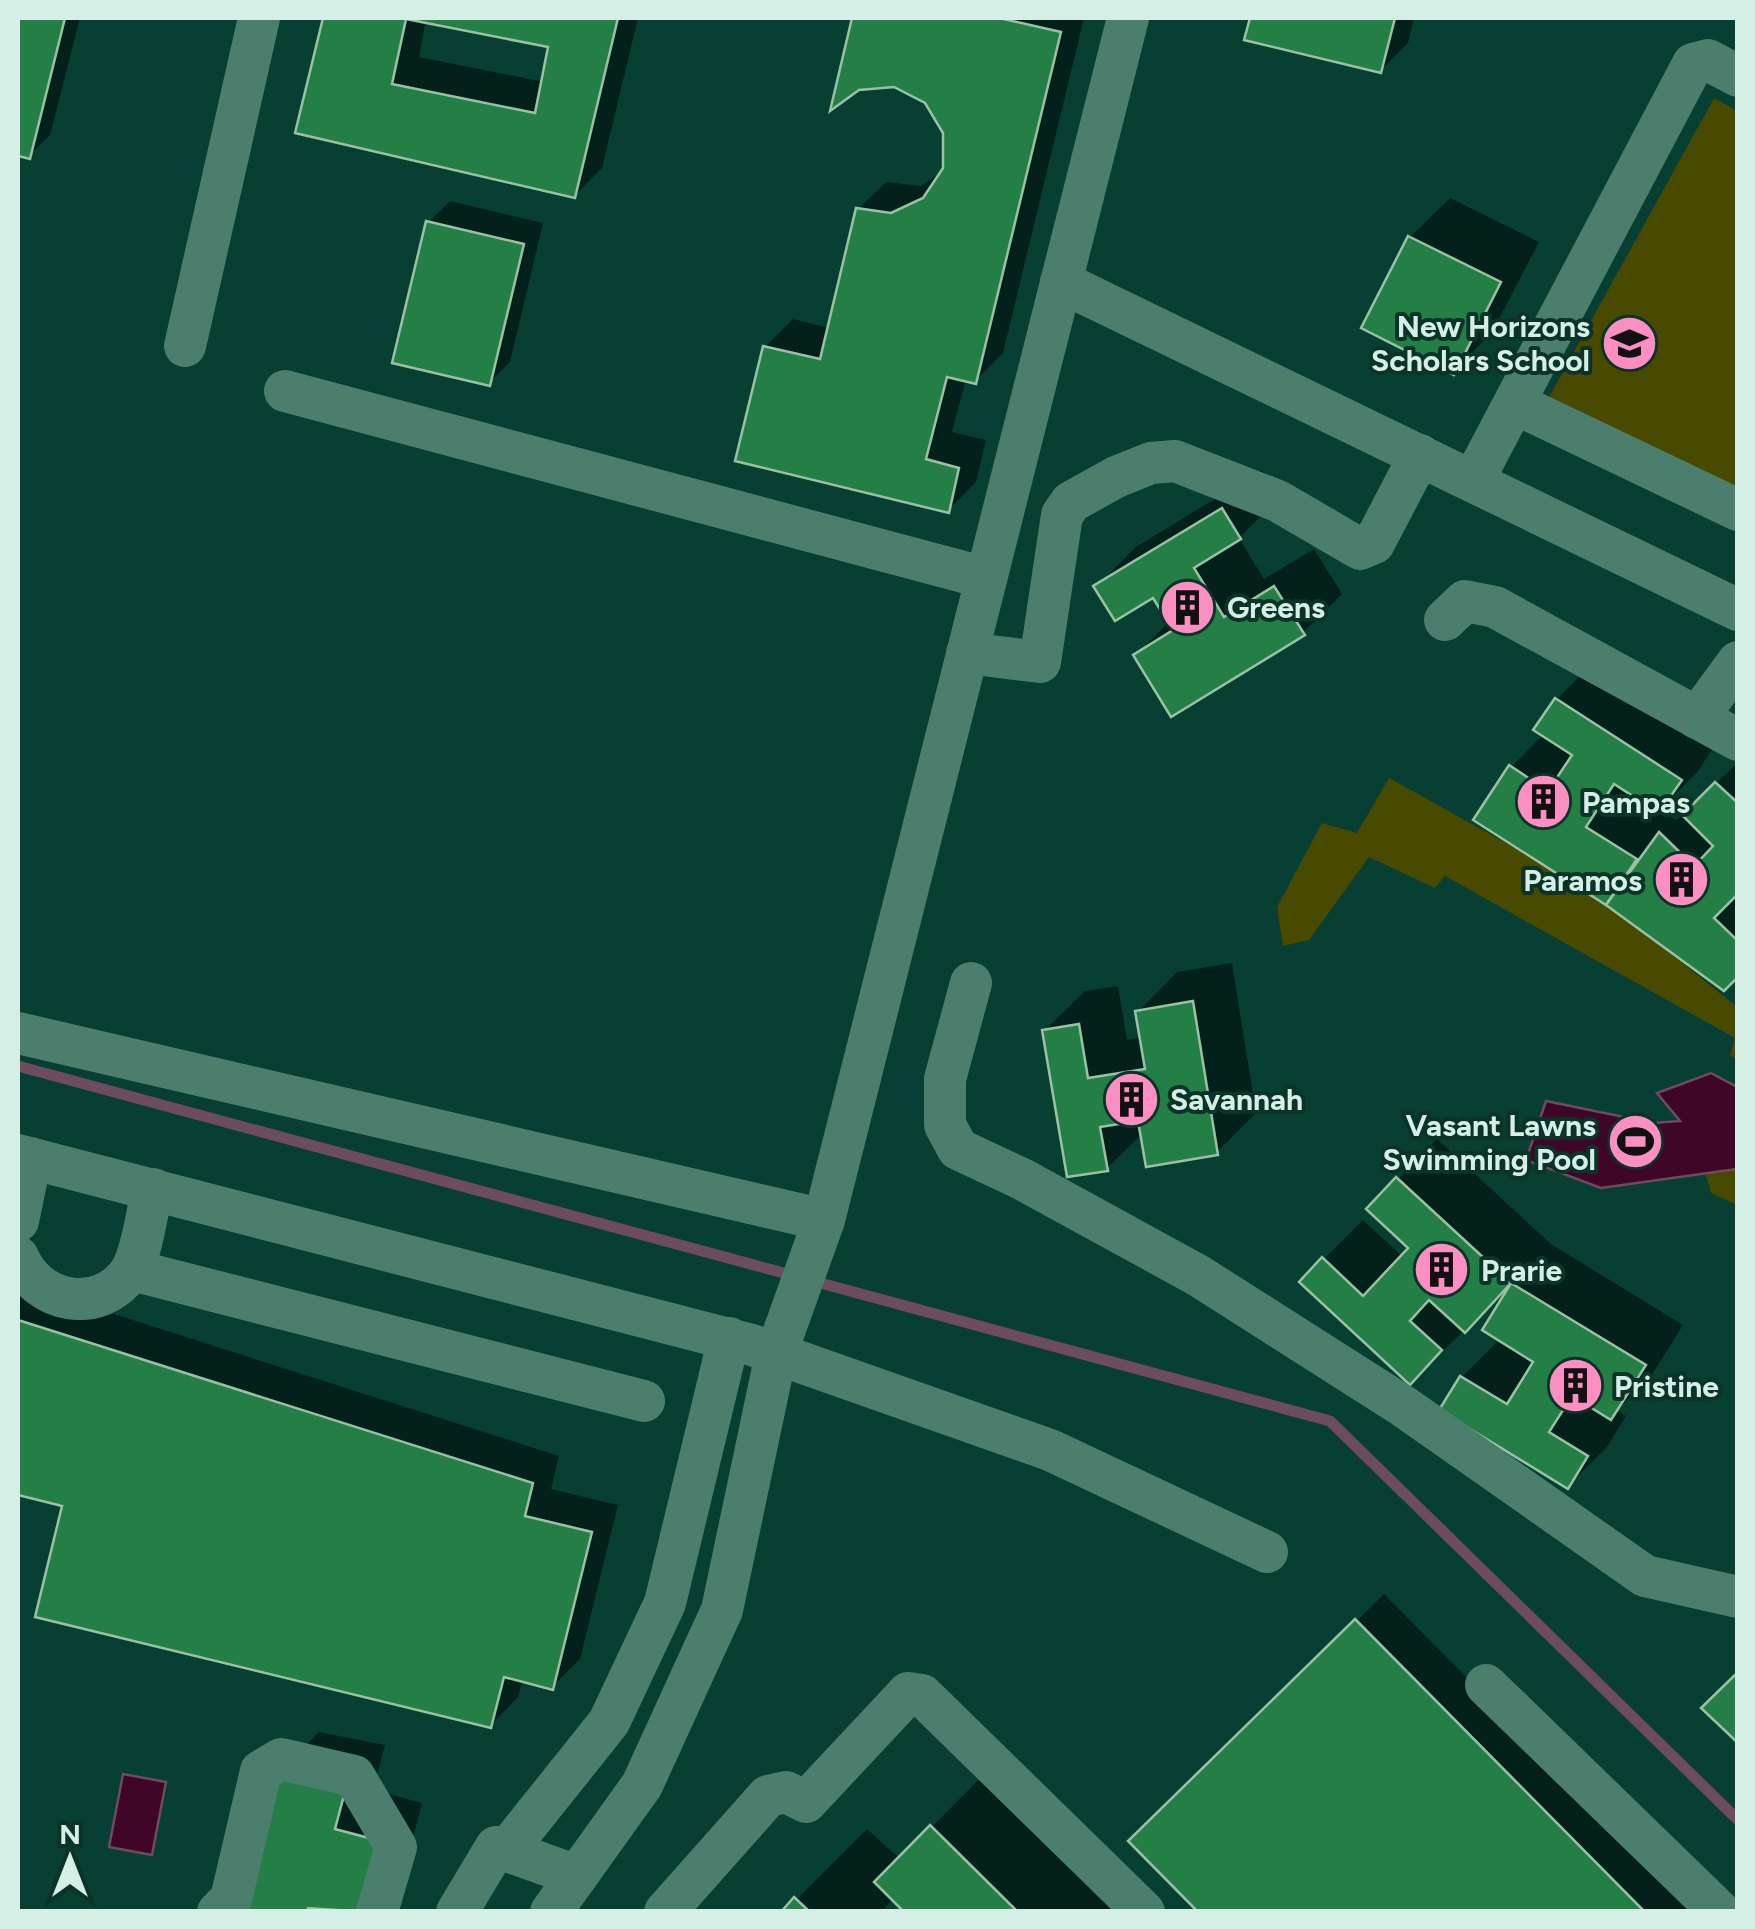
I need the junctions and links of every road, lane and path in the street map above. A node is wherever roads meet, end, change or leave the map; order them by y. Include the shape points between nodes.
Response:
1 (258, 18) edge
2 (1128, 18) edge
3 (1738, 76) edge
4 (1061, 282) junction
5 (185, 346) dead end
6 (285, 391) dead end
7 (1516, 404) junction
8 (1420, 455) junction
9 (1473, 481) junction
10 (1738, 510) edge
11 (986, 578) junction
12 (1738, 610) edge
13 (1445, 620) dead end
14 (967, 654) junction
15 (1738, 662) edge
16 (1697, 718) junction
17 (1738, 740) edge
18 (970, 984) dead end
19 (18, 1032) edge
20 (24, 1157) edge
21 (152, 1189) junction
22 (824, 1220) junction
23 (18, 1221) edge
24 (18, 1257) edge
25 (132, 1270) junction
26 (782, 1334) junction
27 (729, 1338) junction
28 (644, 1401) dead end
29 (1268, 1552) dead end
30 (1738, 1598) edge
31 (1486, 1685) dead end
32 (491, 1846) junction
33 (577, 1876) junction
34 (218, 1912) edge
35 (377, 1912) edge
36 (456, 1912) edge
37 (551, 1912) edge
38 (665, 1912) edge
39 (1144, 1912) edge
40 (1720, 1912) edge

1 - 5 street
2 - 4 street
3 - 7 street via 1708,60 1693,64
4 - 8 street
4 - 11 street
6 - 11 street
7 - 9 street
7 - 10 street
8 - 9 street
8 - 14 street via 1374,543 1360,548 1278,501 1175,461 1116,477 1072,502 1062,516 1040,662
9 - 12 street
11 - 14 street
13 - 16 street via 1465,601 1495,606
14 - 22 street
15 - 16 street
16 - 17 street
18 - 30 street via 945,1079 945,1124 958,1149 1200,1276 1404,1406 1644,1576
19 - 22 street
20 - 21 street
20 - 23 street
21 - 25 street
21 - 27 street
22 - 26 street
24 - 25 street via 24,1274 49,1294 81,1301 111,1291
25 - 28 street
26 - 27 street
26 - 29 street
26 - 33 street via 722,1610 642,1785
27 - 32 street via 665,1603 609,1722
31 - 40 street
32 - 33 street
32 - 36 street
33 - 37 street
34 - 35 street via 231,1898 261,1771 281,1758 354,1776 396,1847
38 - 39 street via 768,1796 786,1792 806,1802 908,1694 922,1696

